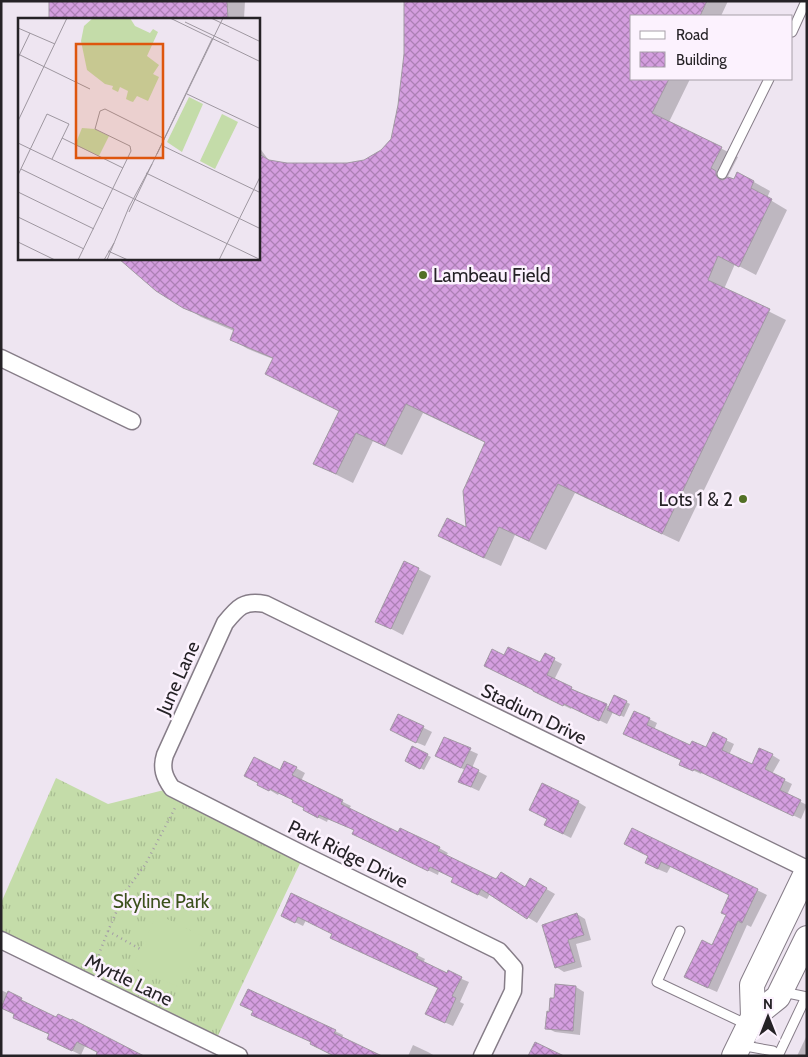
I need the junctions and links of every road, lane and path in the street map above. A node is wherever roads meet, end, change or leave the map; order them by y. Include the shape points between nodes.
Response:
1 (806, 1) edge
2 (793, 30) edge
3 (769, 80) edge
4 (722, 174) dead end
5 (1, 358) edge
6 (132, 421) dead end
7 (243, 604) joint
8 (164, 775) joint
9 (180, 792) junction
10 (807, 870) edge
11 (108, 931) junction
12 (680, 931) dead end
13 (777, 933) junction
14 (1, 940) edge
15 (805, 944) edge
16 (140, 949) dead end
17 (88, 982) junction
18 (781, 991) junction
19 (806, 997) edge
20 (744, 1036) edge
21 (239, 1056) edge
22 (482, 1056) edge
23 (778, 1056) edge

1 - 2 lane
3 - 4 lane
5 - 6 street
7 - 8 street, June Lane via 225,623 165,755
7 - 10 street, Stadium Drive via 265,604
8 - 9 street, Park Ridge Drive via 172,788
9 - 11 path via 175,809 145,865 125,892
9 - 22 street, Park Ridge Drive via 499,951 514,968 514,991
10 - 13 street
11 - 16 path
11 - 17 path
12 - 20 lane via 657,982
13 - 15 street
13 - 20 street via 752,986
14 - 17 street, Myrtle Lane
15 - 18 street
17 - 21 street, Myrtle Lane
18 - 19 lane
18 - 20 street
19 - 23 lane
20 - 23 lane

